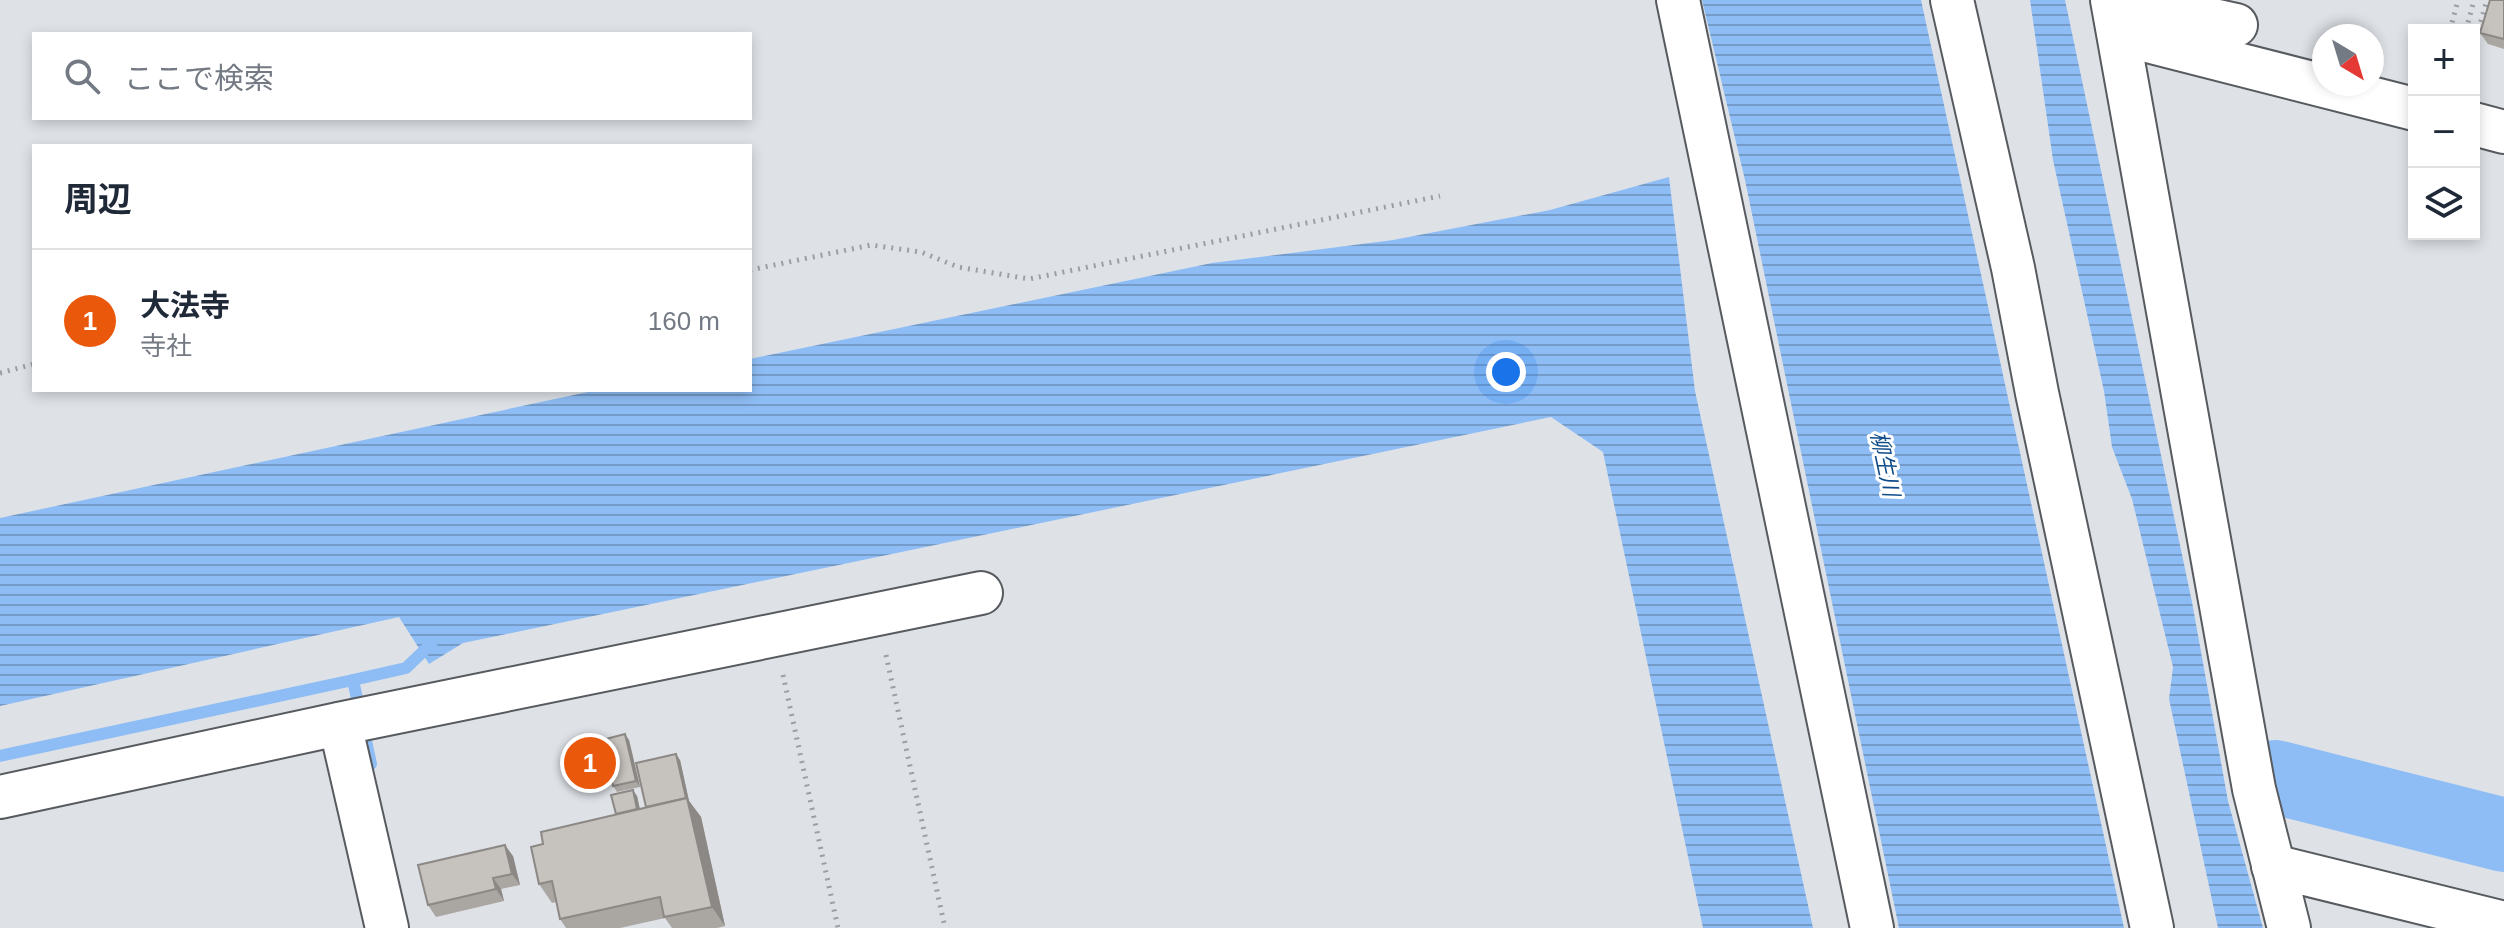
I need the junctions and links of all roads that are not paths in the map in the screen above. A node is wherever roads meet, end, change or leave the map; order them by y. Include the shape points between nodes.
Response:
1 (1678, 0) edge
2 (1952, 0) edge
3 (2118, 11) edge
4 (2235, 29) edge
5 (2408, 106) edge
6 (2480, 126) edge
7 (2504, 132) edge
8 (981, 593) dead end
9 (342, 723) junction
10 (0, 797) edge
11 (2273, 866) junction
12 (2504, 923) edge
13 (387, 928) edge
14 (1872, 928) edge
15 (2152, 928) edge
16 (2289, 928) edge

1 - 14 street
2 - 15 street
3 - 4 street
3 - 11 street via 2254,789
4 - 5 street
6 - 7 street
8 - 9 street
9 - 10 street
9 - 13 street
11 - 12 street
11 - 16 street

